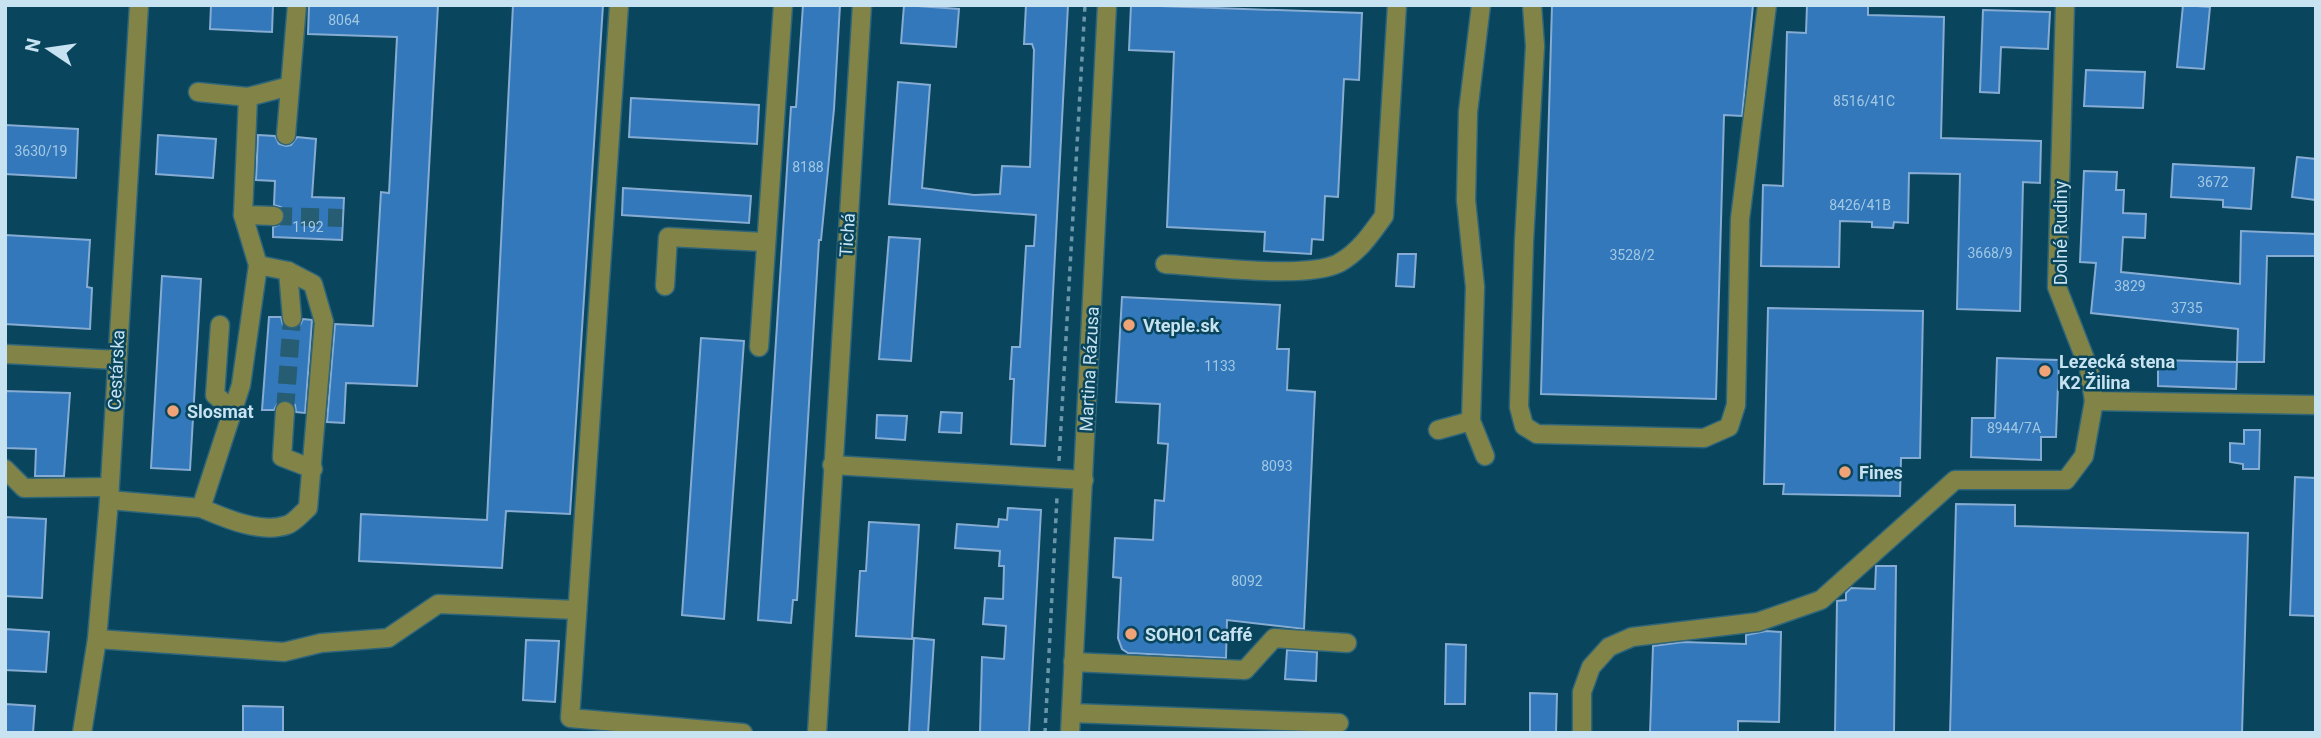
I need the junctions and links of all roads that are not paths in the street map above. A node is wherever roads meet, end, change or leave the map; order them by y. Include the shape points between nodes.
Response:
1 (139, 5) edge
2 (297, 5) edge
3 (619, 5) edge
4 (783, 5) edge
5 (862, 5) edge
6 (1107, 5) edge
7 (1396, 5) edge
8 (1481, 5) edge
9 (1532, 5) edge
10 (1767, 5) edge
11 (2065, 5) edge
12 (290, 86) junction
13 (198, 92) dead end
14 (248, 97) junction
15 (286, 135) dead end
16 (243, 215) junction
17 (274, 216) tunnel mouth
18 (766, 242) junction
19 (1165, 264) dead end
20 (258, 265) junction
21 (288, 271) junction
22 (665, 286) dead end
23 (292, 318) tunnel mouth
24 (220, 325) dead end
25 (759, 347) dead end
26 (5, 354) edge
27 (117, 360) junction
28 (2094, 401) junction
29 (2316, 405) edge
30 (233, 410) junction
31 (285, 411) tunnel mouth
32 (1471, 421) junction
33 (1438, 430) dead end
34 (1485, 456) dead end
35 (832, 465) junction
36 (5, 469) edge
37 (313, 469) junction
38 (1084, 480) junction
39 (109, 494) junction
40 (201, 508) junction
41 (576, 610) junction
42 (97, 639) junction
43 (1348, 643) dead end
44 (1073, 662) junction
45 (1070, 713) junction
46 (1339, 723) dead end
47 (82, 733) edge
48 (743, 733) edge
49 (817, 733) edge
50 (1070, 733) edge
51 (1582, 733) edge

1 - 27 street, Cestárska
2 - 12 street
3 - 41 street
4 - 18 street
5 - 35 street, Tichá
6 - 38 street, Martina Rázusa
7 - 19 street via 1384,216 1366,242 1338,263 1307,271
8 - 32 street via 1467,124 1466,200 1475,287
9 - 10 street via 1535,46 1519,407 1524,426 1537,434 1704,438 1729,427 1736,405 1740,219
11 - 28 street, Dolné Rudiny via 2057,287 2089,369
12 - 14 street
12 - 15 street
13 - 14 street
14 - 16 street
16 - 17 street
16 - 20 street
18 - 22 street via 668,237
18 - 25 street
20 - 21 street
20 - 30 street via 242,384
21 - 23 street
21 - 37 street via 313,284 324,322
24 - 30 street via 215,395
26 - 27 street
27 - 39 street, Cestárska
28 - 29 street
28 - 51 street via 2084,456 2066,480 1955,480 1821,600 1758,622 1632,637 1609,647 1591,667 1582,692
30 - 40 street
31 - 37 street via 282,457
32 - 33 street
32 - 34 street
35 - 38 street
35 - 49 street, Tichá
36 - 39 street via 24,488
37 - 40 street via 308,508 288,525 233,521
38 - 44 street, Martina Rázusa
39 - 40 street
39 - 42 street, Cestárska
41 - 42 street via 438,604 388,638 321,643 284,652
41 - 48 street via 570,718
42 - 47 street, Cestárska
43 - 44 street via 1273,638 1245,670
44 - 45 street, Martina Rázusa
45 - 46 street
45 - 50 street, Martina Rázusa

